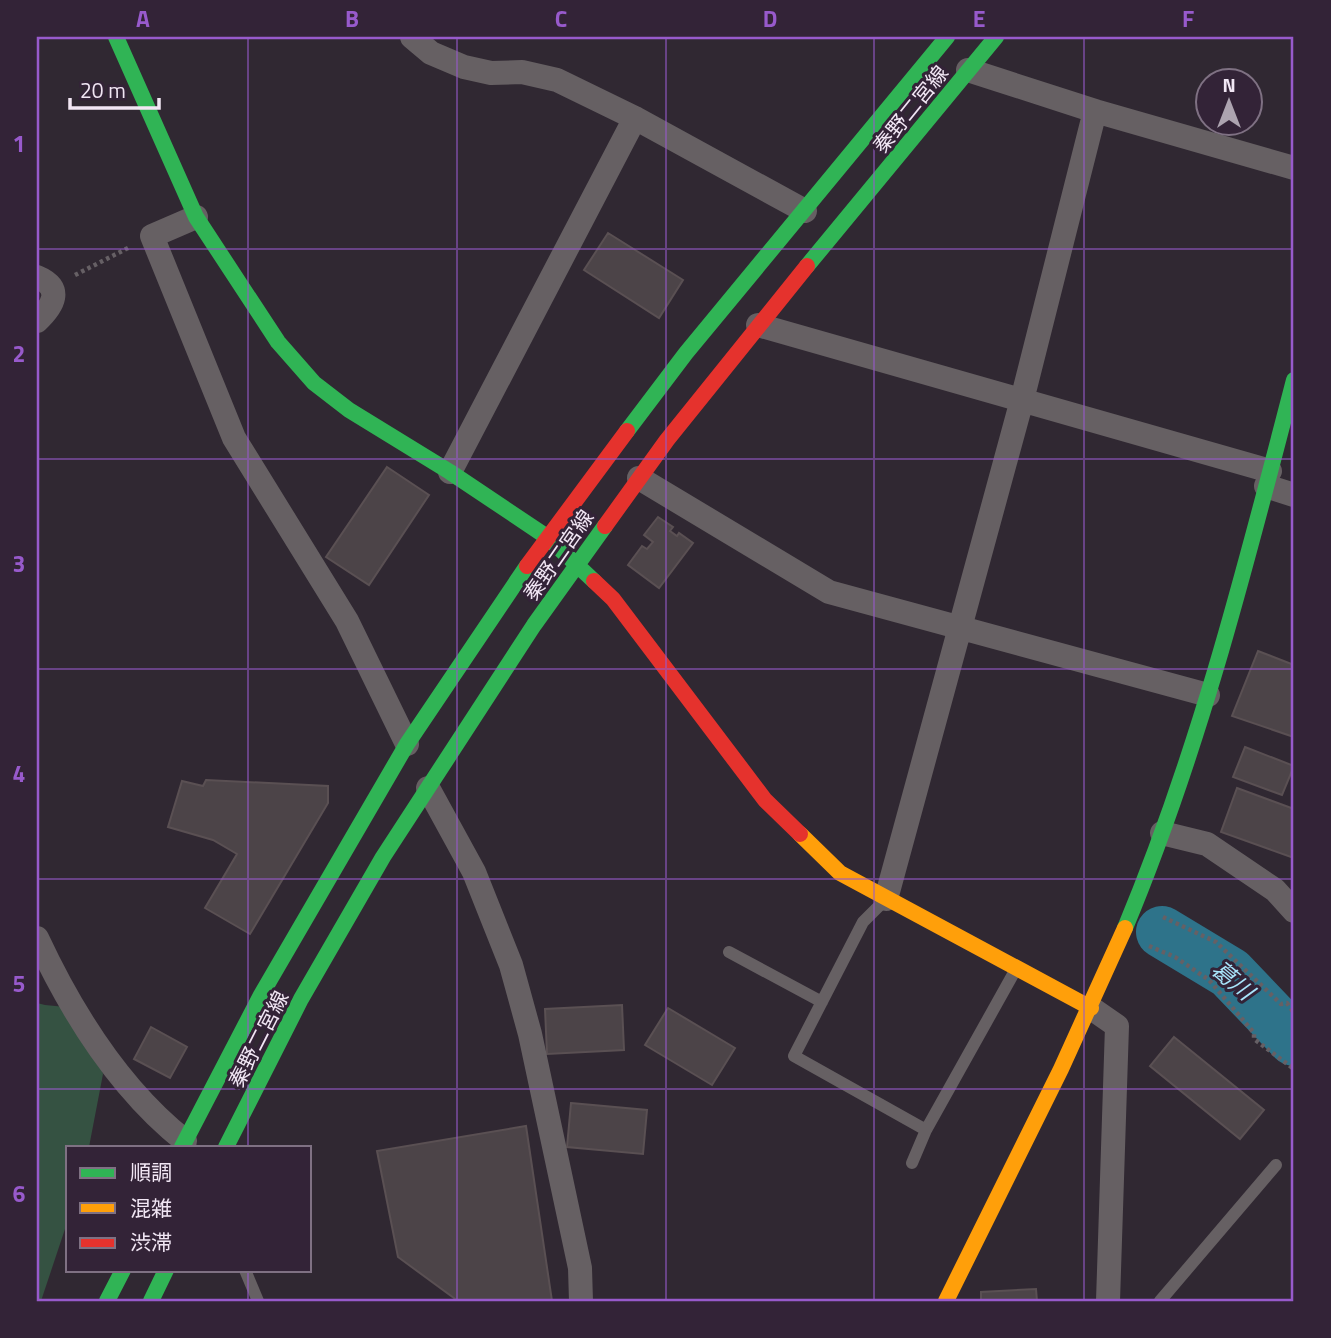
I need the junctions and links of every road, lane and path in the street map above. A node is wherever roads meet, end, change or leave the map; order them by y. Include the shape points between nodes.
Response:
1 (116, 37) edge
2 (412, 37) edge
3 (996, 37) edge
4 (936, 40) edge
5 (968, 71) junction
6 (1095, 111) junction
7 (635, 118) junction
8 (1294, 168) edge
9 (804, 211) junction
10 (196, 217) junction
11 (138, 243) dead end
12 (87, 269) dead end
13 (37, 276) edge
14 (37, 321) edge
15 (758, 325) junction
16 (1294, 380) edge
17 (1022, 400) junction
18 (450, 472) junction
19 (639, 478) junction
20 (1268, 478) junction
21 (1294, 495) edge
22 (547, 537) junction
23 (577, 565) junction
24 (960, 626) junction
25 (1208, 695) junction
26 (407, 744) junction
27 (428, 788) junction
28 (1162, 833) junction
29 (886, 899) junction
30 (1294, 911) edge
31 (1156, 913) dead end
32 (37, 938) edge
33 (1142, 943) dead end
34 (729, 952) dead end
35 (1016, 968) junction
36 (822, 1002) junction
37 (1091, 1008) junction
38 (1294, 1013) edge
39 (1294, 1069) edge
40 (926, 1130) junction
41 (183, 1144) edge
42 (227, 1146) edge
43 (912, 1163) dead end
44 (1276, 1166) dead end
45 (122, 1272) edge
46 (165, 1272) edge
47 (246, 1272) edge
48 (107, 1301) edge
49 (151, 1301) edge
50 (258, 1301) edge
51 (581, 1301) edge
52 (946, 1301) edge
53 (1108, 1301) edge
54 (1160, 1301) edge

1 - 10 main road
2 - 7 street via 431,53 464,67 557,80
3 - 5 main road, 秦野二宮線
4 - 9 main road, 秦野二宮線
5 - 6 street
5 - 15 main road, 秦野二宮線
6 - 8 street
6 - 17 street
7 - 9 street
7 - 18 street
9 - 22 main road, 秦野二宮線 via 686,353
10 - 18 main road via 278,342 314,383
10 - 26 street via 152,236 234,438 348,621
11 - 12 path
13 - 14 street via 54,298
15 - 17 street
15 - 19 main road, 秦野二宮線
16 - 20 main road
17 - 20 street
17 - 24 street
18 - 22 main road
19 - 23 main road, 秦野二宮線
19 - 24 street via 829,592
20 - 21 street
20 - 25 main road
22 - 23 main road
22 - 26 main road, 秦野二宮線
23 - 27 main road, 秦野二宮線
23 - 29 main road via 613,599 765,800 840,873
24 - 25 street
24 - 29 street
25 - 28 main road
26 - 41 main road, 秦野二宮線 via 261,995
27 - 42 main road, 秦野二宮線 via 301,999
27 - 51 street via 474,872 511,965 580,1268
28 - 30 street via 1207,844 1275,890
28 - 37 main road
29 - 35 main road
29 - 36 lane via 863,922
31 - 38 path via 1216,942
32 - 41 street via 104,1055 156,1119
33 - 39 path via 1175,957 1209,980 1254,1033 1254,1039
34 - 36 lane
35 - 37 main road
35 - 40 lane
36 - 40 lane via 794,1056
37 - 52 main road
37 - 53 street via 1117,1026
40 - 43 lane
44 - 54 lane
45 - 48 main road
46 - 49 main road
47 - 50 lane

